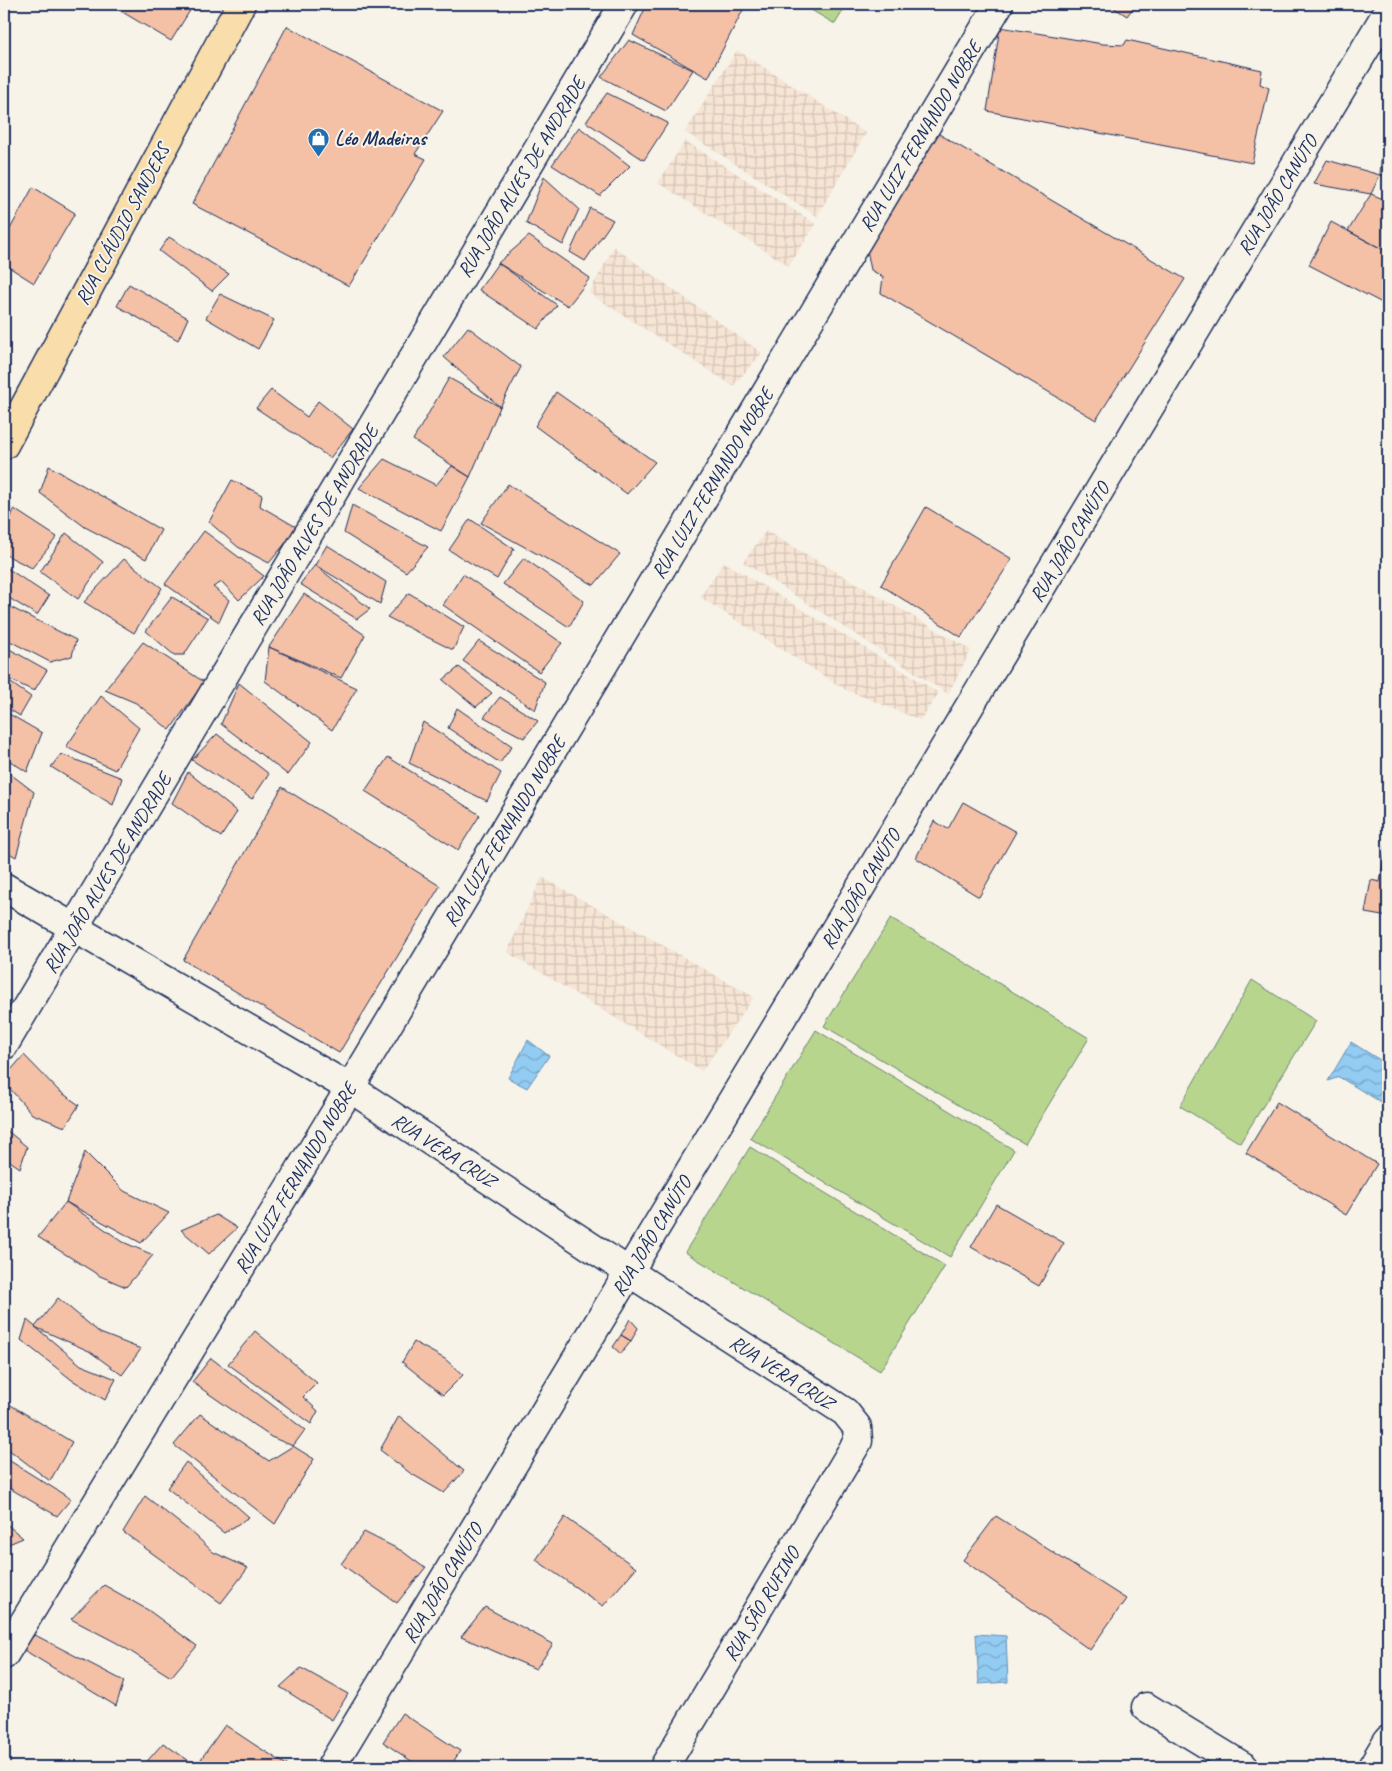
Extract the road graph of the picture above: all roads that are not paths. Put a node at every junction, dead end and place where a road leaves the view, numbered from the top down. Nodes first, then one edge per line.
1 (241, 4) edge
2 (624, 4) edge
3 (999, 4) edge
4 (1388, 11) edge
5 (4, 445) edge
6 (4, 887) edge
7 (75, 928) junction
8 (4, 1045) edge
9 (350, 1088) junction
10 (629, 1272) junction
11 (858, 1441) joint
12 (4, 1655) edge
13 (1146, 1707) dead end
14 (1388, 1740) edge
15 (331, 1767) edge
16 (664, 1767) edge
17 (1244, 1767) edge
18 (1372, 1767) edge

1 - 5 main road, RUA CLÁUDIO SANDERS
2 - 7 street, RUA JOÃO ALVES DE ANDRADE
3 - 9 street, RUA LUIZ FERNANDO NOBRE
4 - 10 street, RUA JOÃO CANÚTO
6 - 7 street, RUA VERA CRUZ
7 - 8 street, RUA JOÃO ALVES DE ANDRADE
7 - 9 street, RUA VERA CRUZ
9 - 10 street, RUA VERA CRUZ
9 - 12 street, RUA LUIZ FERNANDO NOBRE
10 - 11 street, RUA VERA CRUZ
10 - 15 street, RUA JOÃO CANÚTO
11 - 16 street, RUA SÃO RUFINO
13 - 17 street
14 - 18 street

